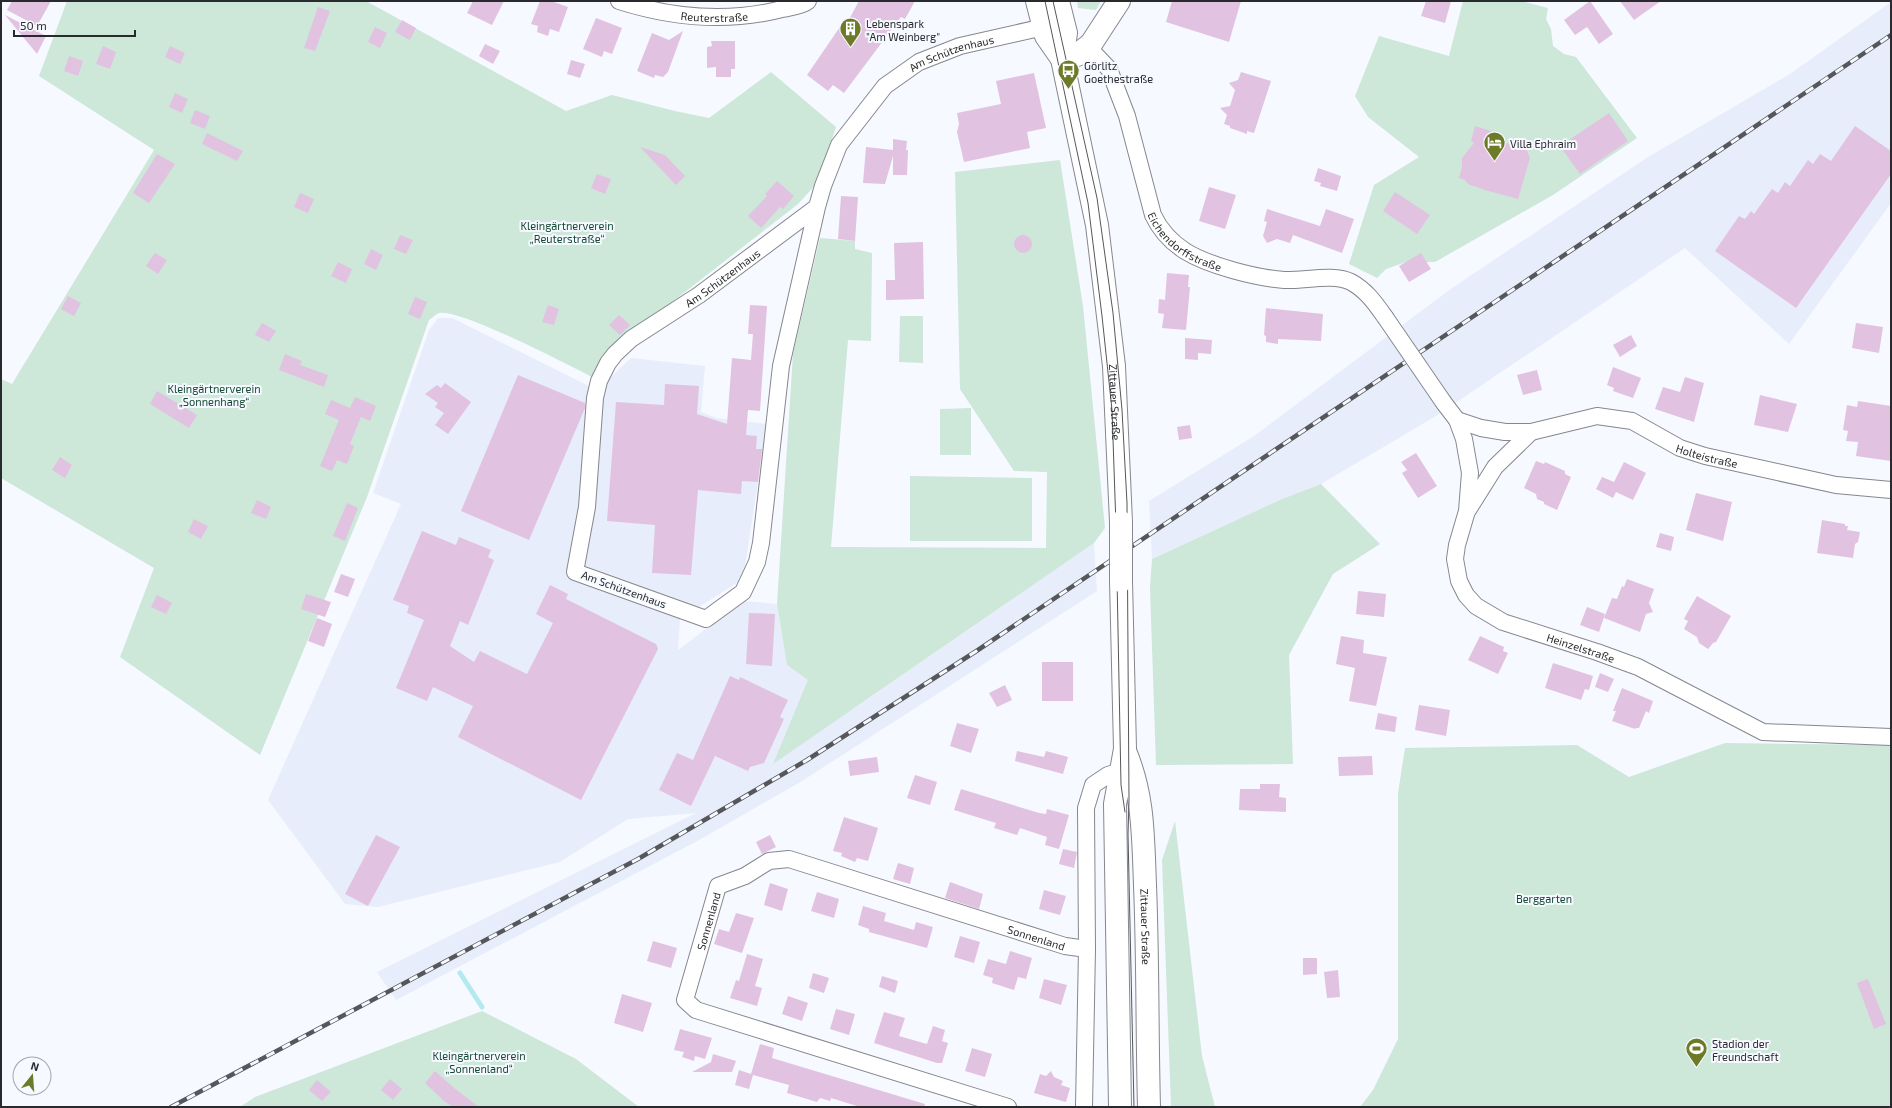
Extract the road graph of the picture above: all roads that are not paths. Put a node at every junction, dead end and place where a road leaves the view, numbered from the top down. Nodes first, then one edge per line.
1 (619, 1) edge
2 (808, 1) edge
3 (1037, 1) edge
4 (1058, 1) edge
5 (1119, 1) edge
6 (1044, 27) junction
7 (1088, 47) junction
8 (1062, 59) junction
9 (817, 207) junction
10 (1444, 403) joint
11 (1457, 420) junction
12 (1530, 432) junction
13 (1891, 490) edge
14 (1467, 511) junction
15 (1891, 737) edge
16 (1127, 771) junction
17 (1087, 949) junction
18 (1008, 1107) edge
19 (1084, 1107) edge
20 (1120, 1107) edge
21 (1149, 1107) edge

1 - 2 street, Reuterstraße
3 - 6 main road, Zittauer Straße
4 - 8 main road, Zittauer Straße
5 - 7 main road
6 - 8 main road, Zittauer Straße
6 - 9 street, Am Schützenhaus
7 - 8 main road
7 - 10 street, Eichendorffstraße, bridge
8 - 16 main road, Zittauer Straße, bridge
9 - 9 street, Am Schützenhaus
10 - 11 street, Heinzelstraße
11 - 12 street, Holteistraße
11 - 14 street, Heinzelstraße
12 - 13 street, Holteistraße
12 - 14 street
14 - 15 street, Heinzelstraße
16 - 17 street
16 - 20 main road, Zittauer Straße
16 - 21 main road, Zittauer Straße
17 - 18 street, Sonnenland
17 - 19 street

